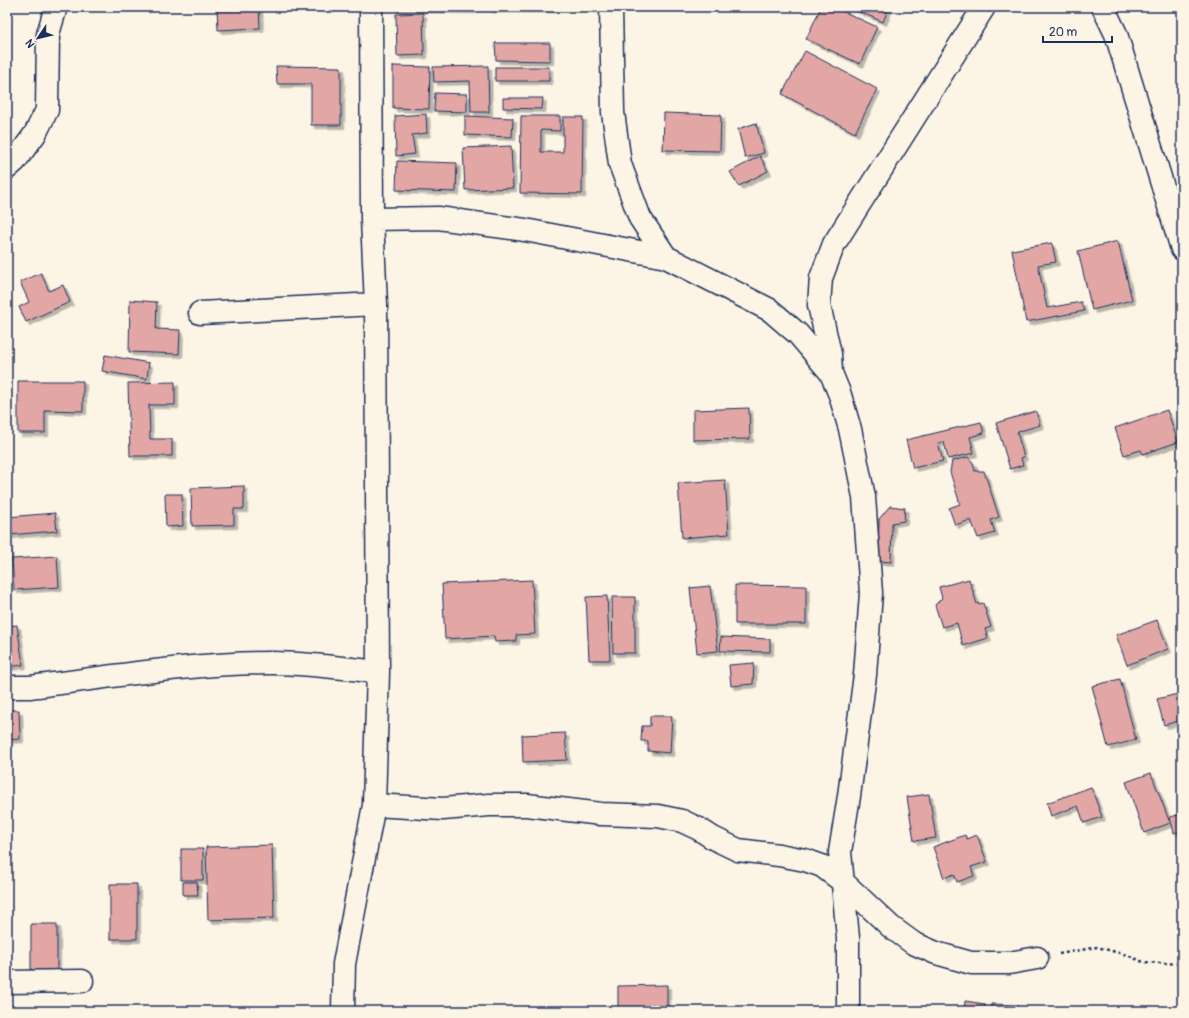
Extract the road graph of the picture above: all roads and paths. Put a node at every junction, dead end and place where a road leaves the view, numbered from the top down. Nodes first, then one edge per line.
1 (56, 7) edge
2 (371, 7) edge
3 (611, 7) edge
4 (984, 7) edge
5 (1103, 7) edge
6 (7, 168) edge
7 (372, 219) junction
8 (1182, 249) edge
9 (666, 257) junction
10 (376, 304) junction
11 (200, 313) dead end
12 (831, 373) junction
13 (378, 672) junction
14 (7, 687) edge
15 (374, 805) junction
16 (842, 881) junction
17 (1036, 958) joint
18 (1182, 964) edge
19 (82, 981) dead end
20 (7, 982) edge
21 (343, 1011) edge
22 (848, 1011) edge

1 - 6 street
2 - 7 street
3 - 9 street
4 - 12 street
5 - 8 street
7 - 9 street
7 - 10 street
9 - 12 street
10 - 11 street
10 - 13 street
12 - 16 street
13 - 14 street
13 - 15 street
15 - 16 street
15 - 21 street
16 - 17 street
16 - 22 street
17 - 18 path
19 - 20 street

